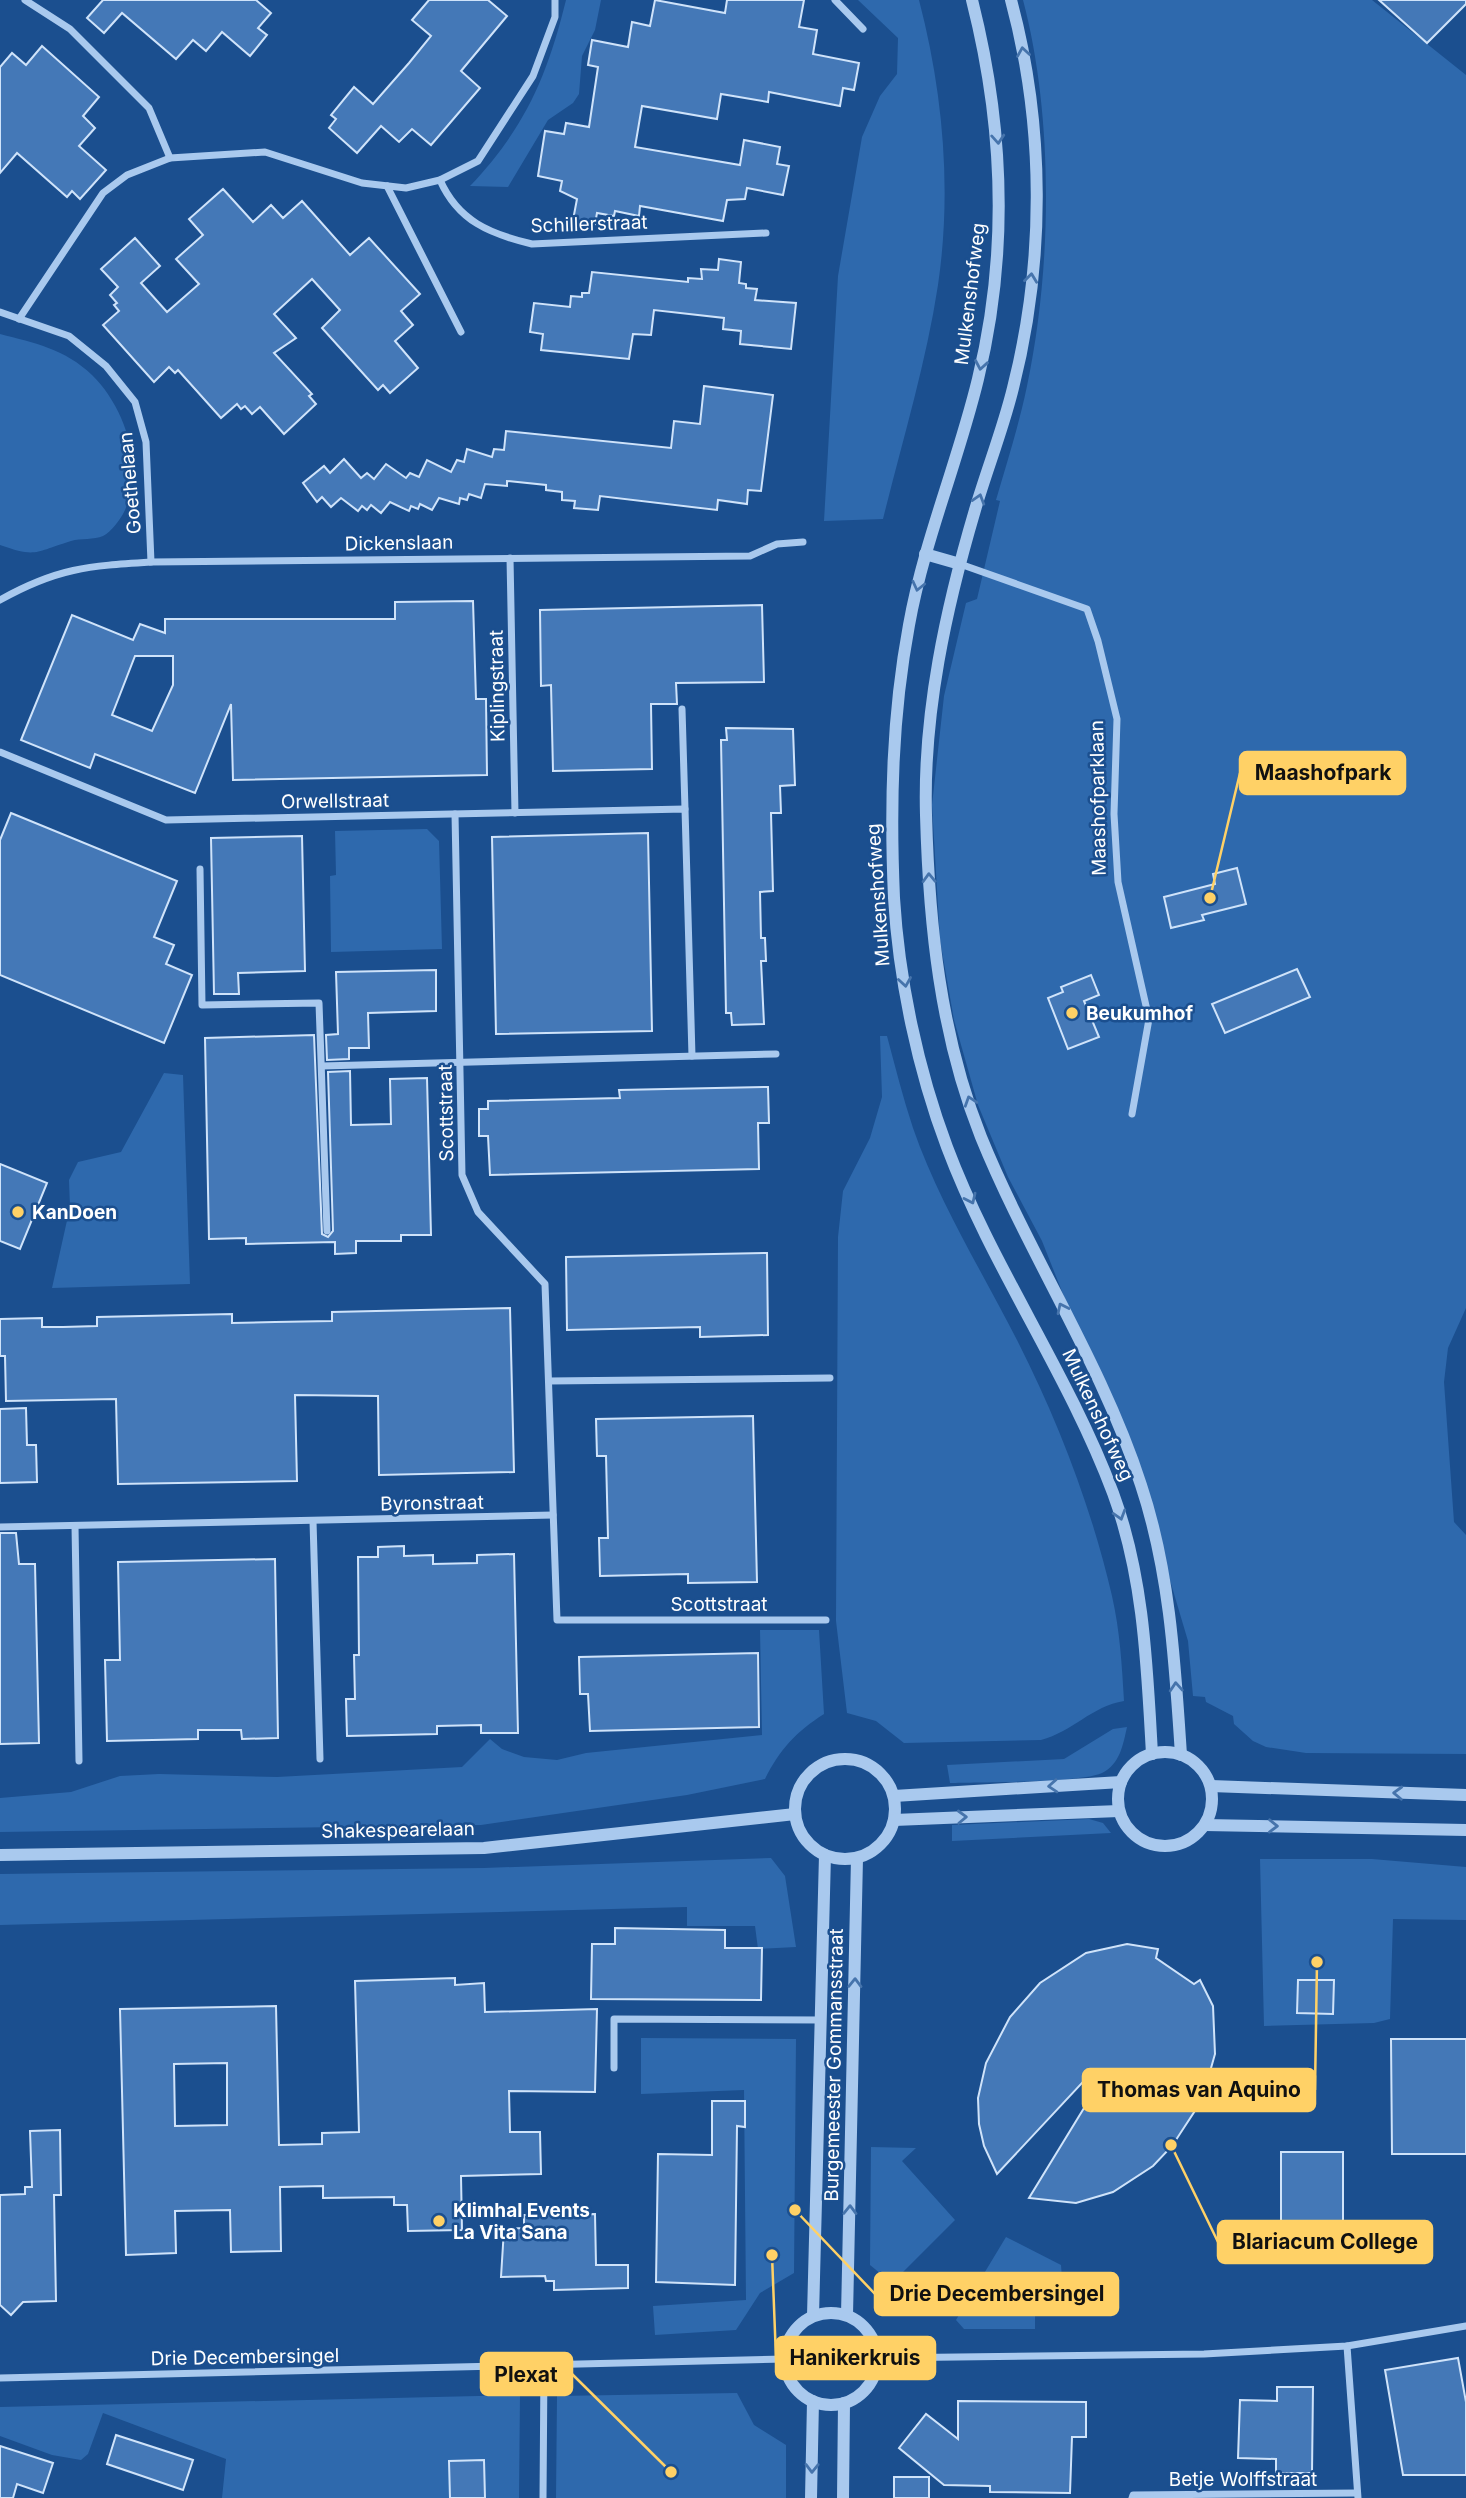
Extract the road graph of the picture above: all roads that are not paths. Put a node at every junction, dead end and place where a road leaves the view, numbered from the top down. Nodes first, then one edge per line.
1 (25, 0) edge
2 (555, 0) edge
3 (835, 0) edge
4 (972, 0) edge
5 (1011, 0) edge
6 (863, 29) dead end
7 (170, 158) junction
8 (440, 180) junction
9 (387, 186) junction
10 (766, 233) dead end
11 (0, 312) edge
12 (19, 319) junction
13 (461, 332) dead end
14 (803, 542) dead end
15 (925, 554) junction
16 (510, 558) junction
17 (151, 562) junction
18 (960, 565) junction
19 (0, 600) edge
20 (682, 709) dead end
21 (0, 752) edge
22 (685, 809) junction
23 (515, 813) junction
24 (455, 814) junction
25 (200, 869) dead end
26 (776, 1054) dead end
27 (692, 1056) junction
28 (461, 1062) junction
29 (322, 1066) junction
30 (1132, 1114) dead end
31 (327, 1231) dead end
32 (830, 1378) dead end
33 (549, 1381) junction
34 (553, 1515) junction
35 (313, 1521) junction
36 (75, 1526) junction
37 (0, 1527) edge
38 (826, 1620) dead end
39 (1152, 1754) junction
40 (1181, 1755) junction
41 (320, 1759) dead end
42 (79, 1761) dead end
43 (1121, 1782) junction
44 (1211, 1786) junction
45 (1466, 1795) edge
46 (894, 1796) junction
47 (1119, 1811) junction
48 (795, 1814) junction
49 (894, 1820) junction
50 (1205, 1825) junction
51 (1466, 1830) edge
52 (0, 1855) edge
53 (825, 1855) junction
54 (857, 1858) junction
55 (821, 2020) junction
56 (614, 2068) dead end
57 (847, 2315) junction
58 (813, 2316) junction
59 (1466, 2326) edge
60 (1347, 2346) junction
61 (877, 2358) junction
62 (785, 2359) junction
63 (544, 2365) junction
64 (0, 2378) edge
65 (813, 2401) junction
66 (844, 2403) junction
67 (1357, 2495) edge
68 (543, 2498) edge
69 (811, 2498) edge
70 (843, 2498) edge
71 (1132, 2498) edge

1 - 7 street
2 - 8 street
3 - 6 street
4 -> 15 street, Mulkenshofweg
18 -> 5 street, Mulkenshofweg
7 - 9 street
7 - 12 street
8 - 9 street
8 - 10 street, Schillerstraat
9 - 13 street
11 - 12 street, Goethelaan
12 - 17 street, Goethelaan
14 - 16 street, Dickenslaan
15 - 18 street, Maashofparklaan
15 -> 39 street, Mulkenshofweg
16 - 17 street, Dickenslaan
16 - 23 street, Kiplingstraat
17 - 19 street, Dickenslaan
18 - 30 street, Maashofparklaan
40 -> 18 street, Mulkenshofweg
20 - 22 street
21 - 24 street, Orwellstraat
22 - 23 street, Orwellstraat
22 - 27 street
23 - 24 street, Orwellstraat
24 - 28 street, Scottstraat
25 - 29 street
26 - 27 street
27 - 28 street
28 - 29 street
28 - 33 street, Scottstraat
29 - 31 street
32 - 33 street
33 - 34 street, Scottstraat
34 - 35 street, Byronstraat
34 - 38 street, Scottstraat
35 - 36 street, Byronstraat
35 - 41 street
36 - 37 street, Byronstraat
36 - 42 street
39 - 40 street
39 - 43 street
40 - 44 street
43 -> 46 street
43 - 47 street
45 -> 44 street
44 - 50 street
46 - 48 street
46 - 49 street
49 -> 47 street
47 - 50 street
48 - 52 street, Shakespearelaan
48 - 53 street
49 - 54 street
50 -> 51 street
53 - 54 street
53 - 55 street, Burgemeester Gommansstraat
57 -> 54 street, Burgemeester Gommansstraat
55 - 56 street, Burgemeester Gommansstraat
55 - 58 street, Burgemeester Gommansstraat
57 - 58 street
57 - 61 street
58 - 62 street
59 - 60 street
60 - 61 street
60 - 67 street
61 - 66 street
62 - 63 street, Drie Decembersingel
62 - 65 street
63 - 64 street, Drie Decembersingel
63 - 68 street
65 - 66 street
65 -> 69 street
66 - 70 street
67 - 71 street, Betje Wolffstraat

